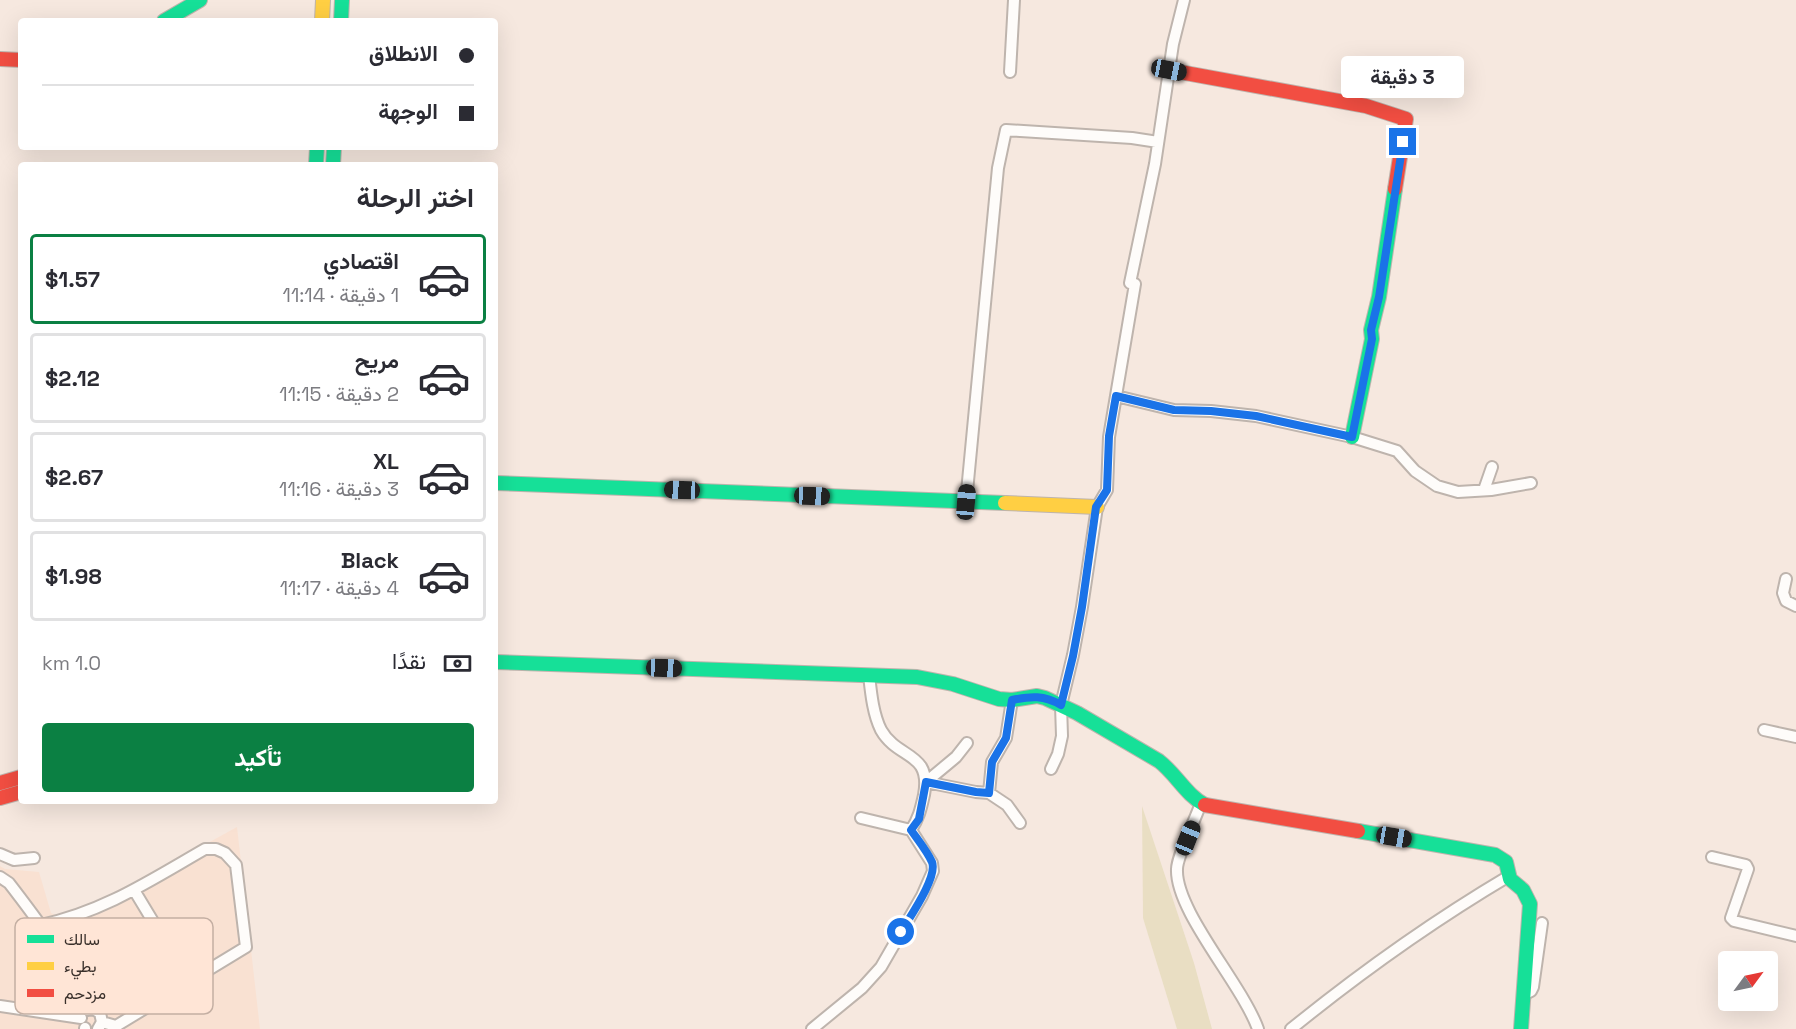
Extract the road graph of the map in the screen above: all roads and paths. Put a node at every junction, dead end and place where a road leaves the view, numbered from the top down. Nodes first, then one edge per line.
1 (200, 0) edge
2 (216, 0) edge
3 (323, 0) edge
4 (330, 0) edge
5 (335, 0) edge
6 (342, 0) edge
7 (1014, 0) edge
8 (1184, 0) edge
9 (169, 18) edge
10 (189, 18) edge
11 (322, 18) edge
12 (329, 18) edge
13 (334, 18) edge
14 (341, 18) edge
15 (0, 58) edge
16 (18, 60) edge
17 (0, 70) edge
18 (1169, 70) junction
19 (18, 72) edge
20 (1010, 72) dead end
21 (1158, 142) junction
22 (1116, 396) junction
23 (1352, 437) junction
24 (1492, 466) dead end
25 (498, 483) edge
26 (1531, 483) dead end
27 (1484, 490) junction
28 (966, 502) junction
29 (1096, 507) junction
30 (1786, 579) dead end
31 (1796, 606) edge
32 (498, 662) edge
33 (869, 675) junction
34 (1012, 700) junction
35 (1061, 705) junction
36 (1764, 730) dead end
37 (1796, 737) edge
38 (967, 743) dead end
39 (1051, 769) dead end
40 (18, 778) edge
41 (926, 782) junction
42 (0, 783) edge
43 (18, 793) edge
44 (989, 793) junction
45 (0, 798) edge
46 (18, 801) edge
47 (1201, 803) junction
48 (0, 806) edge
49 (861, 818) dead end
50 (1020, 823) dead end
51 (911, 830) junction
52 (0, 854) edge
53 (1712, 857) dead end
54 (34, 858) dead end
55 (1509, 876) junction
56 (0, 877) edge
57 (134, 890) junction
58 (36, 918) edge
59 (72, 918) edge
60 (151, 918) edge
61 (1542, 923) dead end
62 (1796, 936) edge
63 (213, 967) edge
64 (1525, 994) junction
65 (0, 1006) edge
66 (15, 1009) edge
67 (40, 1014) edge
68 (135, 1014) edge
69 (85, 1023) edge
70 (100, 1027) edge
71 (812, 1029) edge
72 (1258, 1029) edge
73 (1291, 1029) edge
74 (1521, 1029) edge

1 - 9 main road
2 - 10 main road
3 - 11 main road
4 - 12 main road
5 - 13 main road
6 - 14 main road
7 - 20 street
8 - 18 street
15 - 16 main road
17 - 19 main road
18 - 21 street
18 - 23 main road
21 - 22 street
21 - 28 street
22 - 23 street
22 - 29 street
23 - 27 street
24 - 27 street
25 - 28 main road
26 - 27 street
28 - 29 main road
29 - 35 street
30 - 31 street
32 - 33 main road
33 - 34 main road
33 - 41 street
34 - 35 main road
34 - 44 street
35 - 39 street
35 - 47 main road
36 - 37 street
38 - 41 street
40 - 42 main road
41 - 44 street
41 - 51 street
43 - 45 main road
44 - 50 street
46 - 48 street
47 - 55 main road
47 - 72 street
49 - 51 street
51 - 71 street
52 - 54 street
53 - 62 street
55 - 64 main road
55 - 73 street
56 - 58 street
57 - 59 street
57 - 60 street
57 - 63 street
61 - 64 street
64 - 74 main road
65 - 66 street
67 - 69 street
68 - 70 street

